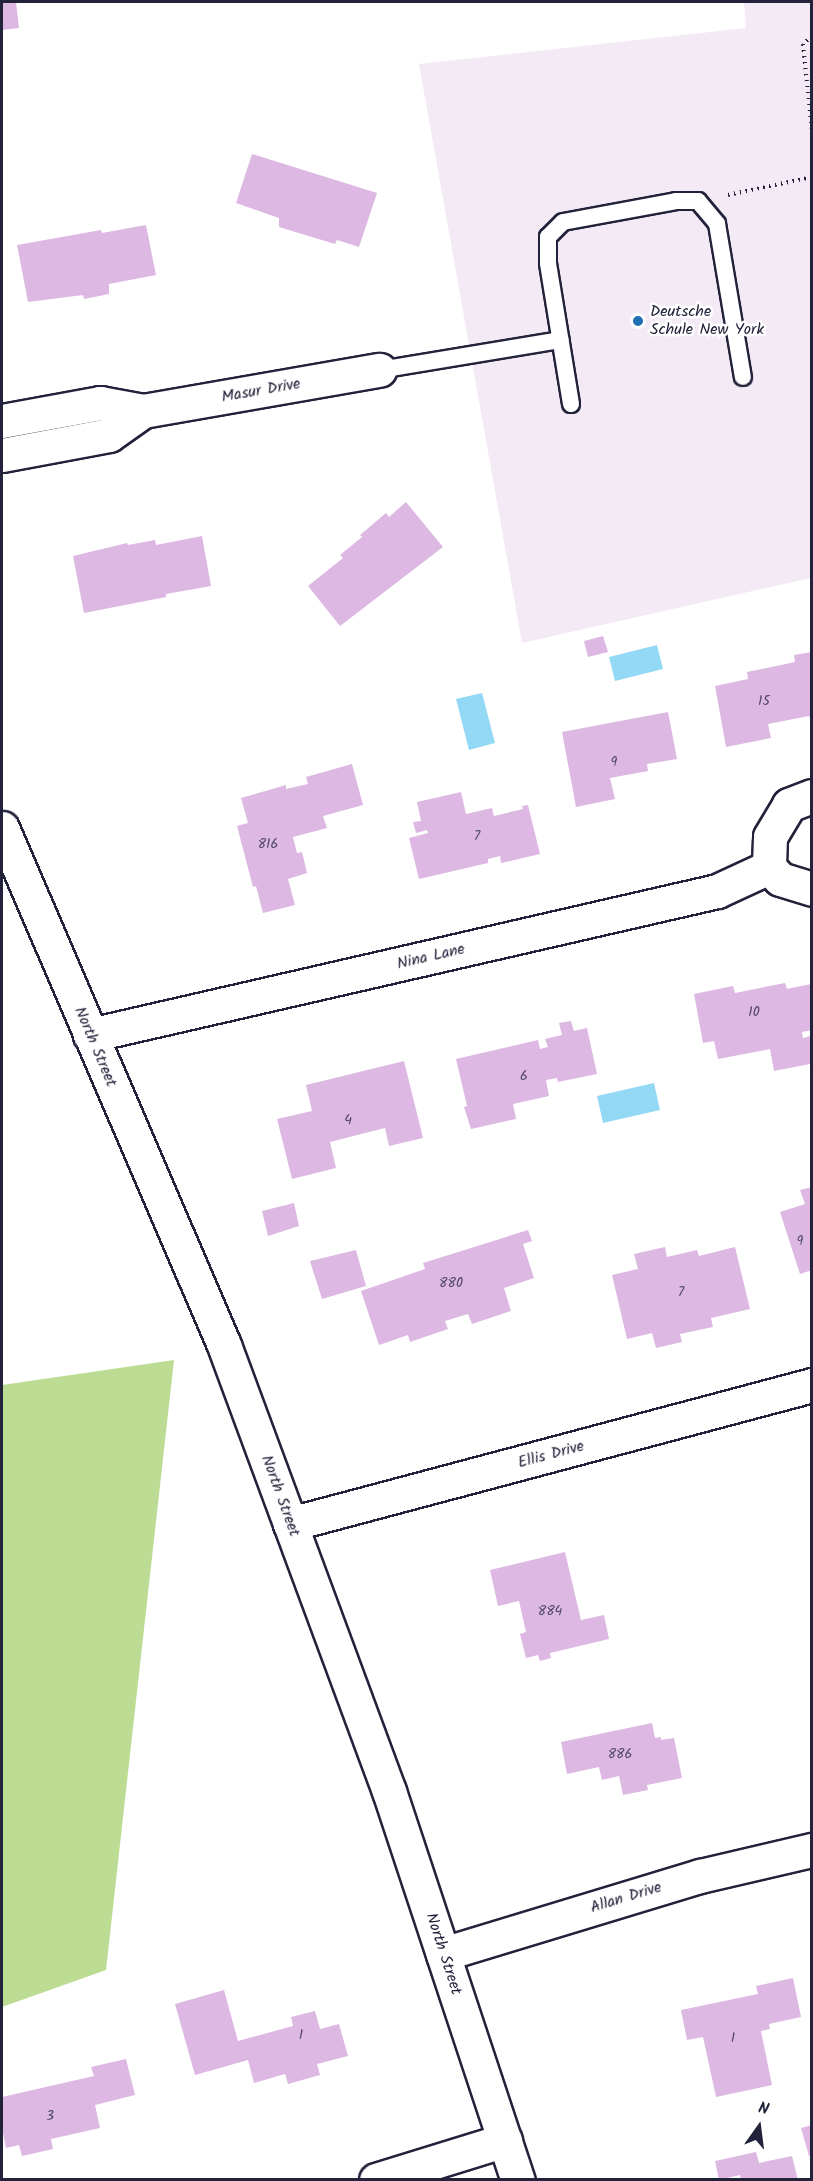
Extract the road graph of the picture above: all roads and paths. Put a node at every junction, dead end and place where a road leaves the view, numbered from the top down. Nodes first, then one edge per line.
1 (812, 36) edge
2 (812, 131) edge
3 (812, 177) edge
4 (698, 201) junction
5 (561, 340) junction
6 (379, 370) joint
7 (743, 377) dead end
8 (571, 404) dead end
9 (143, 411) junction
10 (2, 422) edge
11 (2, 455) edge
12 (812, 796) edge
13 (2, 828) edge
14 (769, 867) junction
15 (812, 889) edge
16 (90, 1035) junction
17 (812, 1385) edge
18 (290, 1524) junction
19 (812, 1850) edge
20 (443, 1954) junction
21 (505, 2140) junction
22 (376, 2180) edge
23 (518, 2180) edge

1 - 2 path
3 - 4 path
4 - 5 lane
4 - 7 lane
5 - 6 lane
5 - 8 lane
6 - 9 street, Masur Drive
9 - 10 street, Masur Drive
9 - 11 street, Masur Drive
12 - 14 street
13 - 16 street, North Street
14 - 15 street
14 - 16 street, Nina Lane
16 - 18 street, North Street
17 - 18 street, Ellis Drive
18 - 20 street, North Street
19 - 20 street, Allan Drive
20 - 21 street, North Street
21 - 22 street
21 - 23 street, North Street

